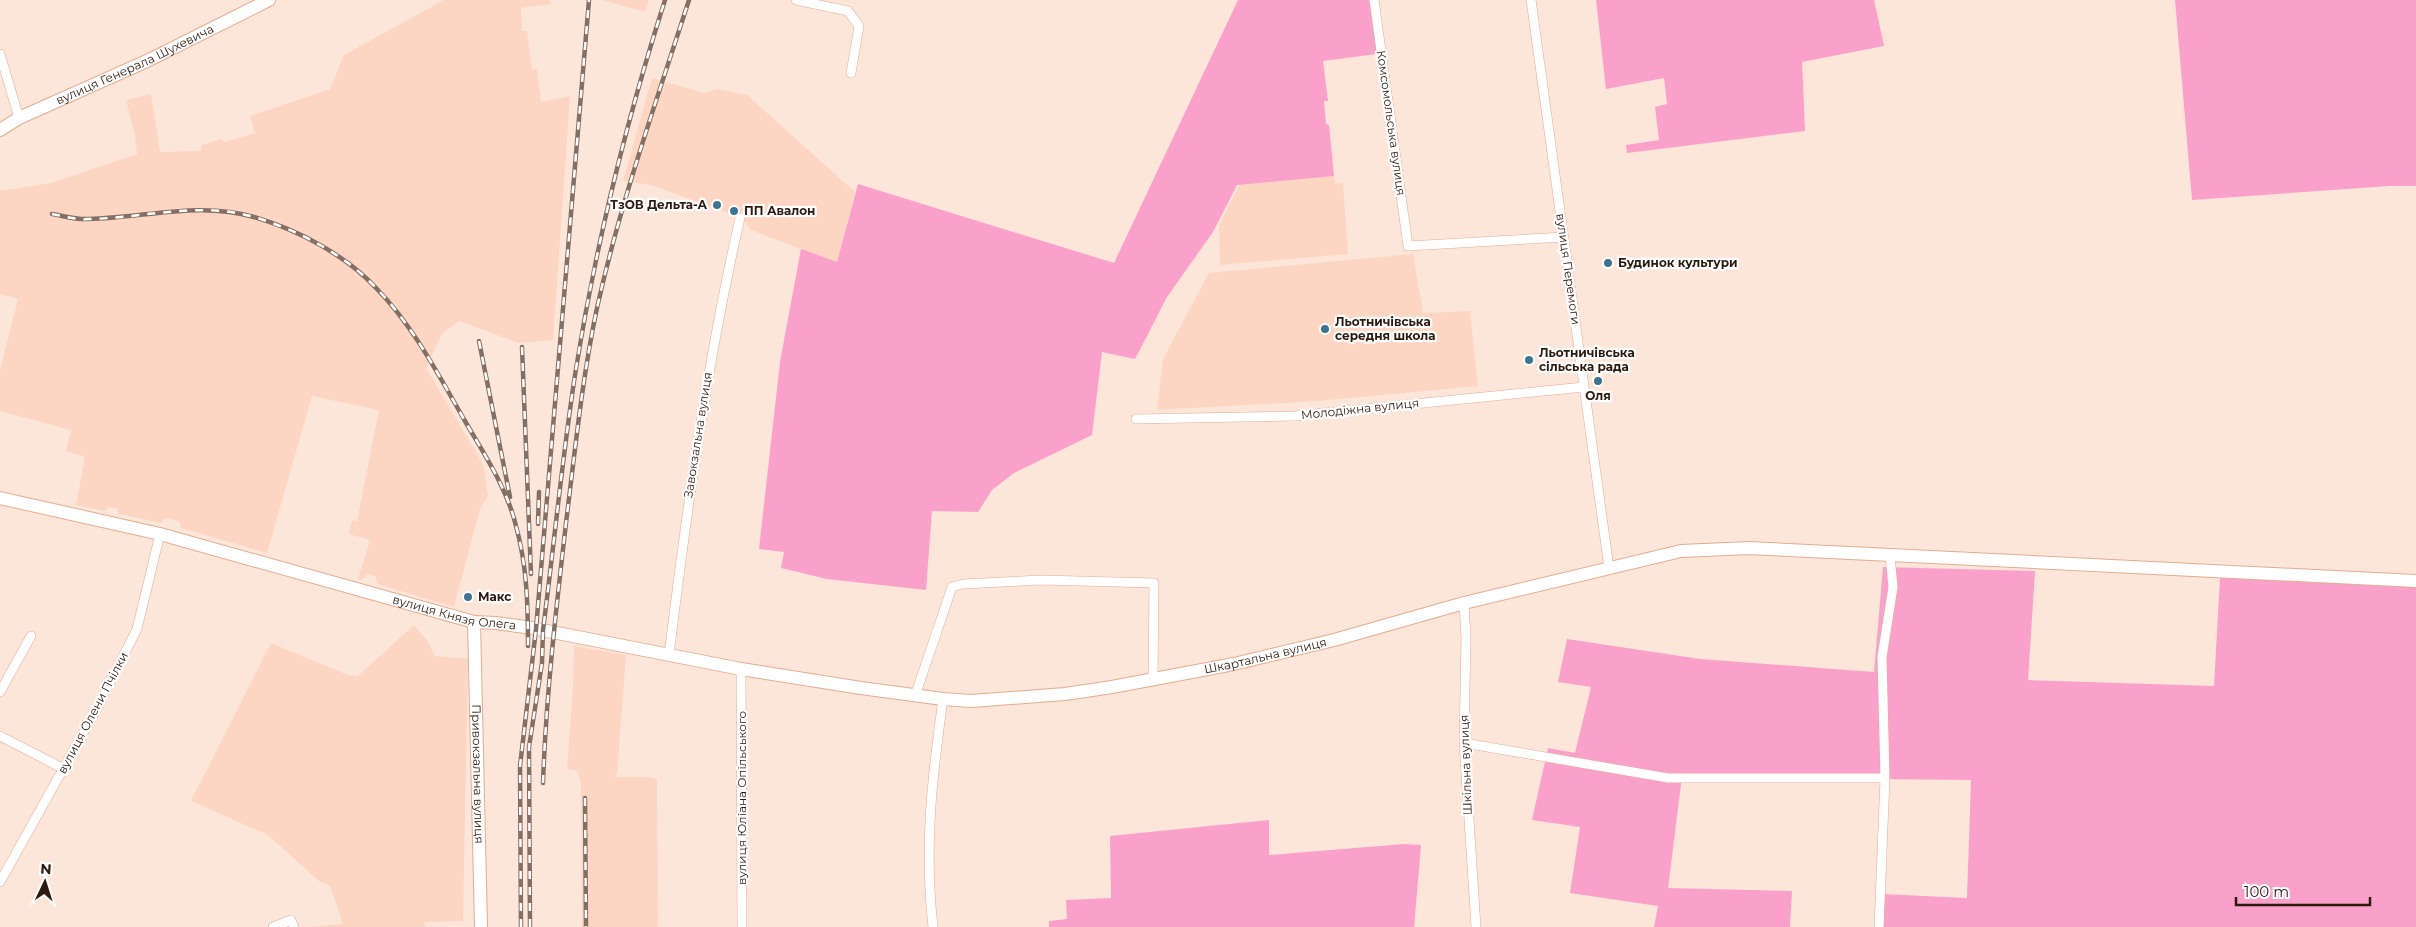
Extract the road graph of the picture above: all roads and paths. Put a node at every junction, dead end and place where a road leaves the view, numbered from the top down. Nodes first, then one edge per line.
1 (270, 0) edge
2 (796, 0) edge
3 (1374, 0) edge
4 (1531, 0) edge
5 (0, 54) edge
6 (851, 73) dead end
7 (19, 118) junction
8 (0, 130) edge
9 (740, 218) dead end
10 (1564, 237) junction
11 (1584, 386) junction
12 (1136, 419) dead end
13 (0, 498) edge
14 (160, 534) junction
15 (1890, 556) junction
16 (1609, 568) junction
17 (2416, 581) edge
18 (1464, 603) junction
19 (474, 622) junction
20 (31, 636) dead end
21 (669, 655) junction
22 (741, 669) junction
23 (1153, 679) junction
24 (0, 692) edge
25 (915, 696) junction
26 (942, 700) junction
27 (0, 736) edge
28 (1464, 743) junction
29 (64, 769) junction
30 (1885, 778) junction
31 (0, 882) edge
32 (274, 927) edge
33 (294, 927) edge
34 (482, 927) edge
35 (742, 927) edge
36 (933, 927) edge
37 (1476, 927) edge
38 (1879, 927) edge

1 - 7 street, вулиця Генерала Шухевича
2 - 6 street
3 - 10 street, Комсомольська вулиця
4 - 10 street, вулиця Перемоги
5 - 7 street
7 - 8 street, вулиця Генерала Шухевича
9 - 21 street, Завокзальна вулиця
10 - 11 street, вулиця Перемоги
11 - 12 street, Молодіжна вулиця
11 - 16 street, вулиця Перемоги
13 - 14 street, вулиця Князя Олега
14 - 19 street, вулиця Князя Олега
14 - 29 street, вулиця Олени Пчілки
15 - 16 street, Шкартальна вулиця
15 - 17 street, Шкартальна вулиця
15 - 30 street
16 - 18 street, Шкартальна вулиця
18 - 23 street, Шкартальна вулиця
18 - 28 street, Шкільна вулиця
19 - 21 street, вулиця Князя Олега
19 - 34 street, Привокзальна вулиця
20 - 24 street
21 - 22 street, вулиця Князя Олега
22 - 25 street, вулиця Князя Олега
22 - 35 street, вулиця Юліана Опільського
23 - 25 street
23 - 26 street, Шкартальна вулиця
25 - 26 street, Шкартальна вулиця
26 - 36 street
27 - 29 street
28 - 30 street
28 - 37 street, Шкільна вулиця
29 - 31 street, вулиця Олени Пчілки
30 - 38 street
32 - 33 street

